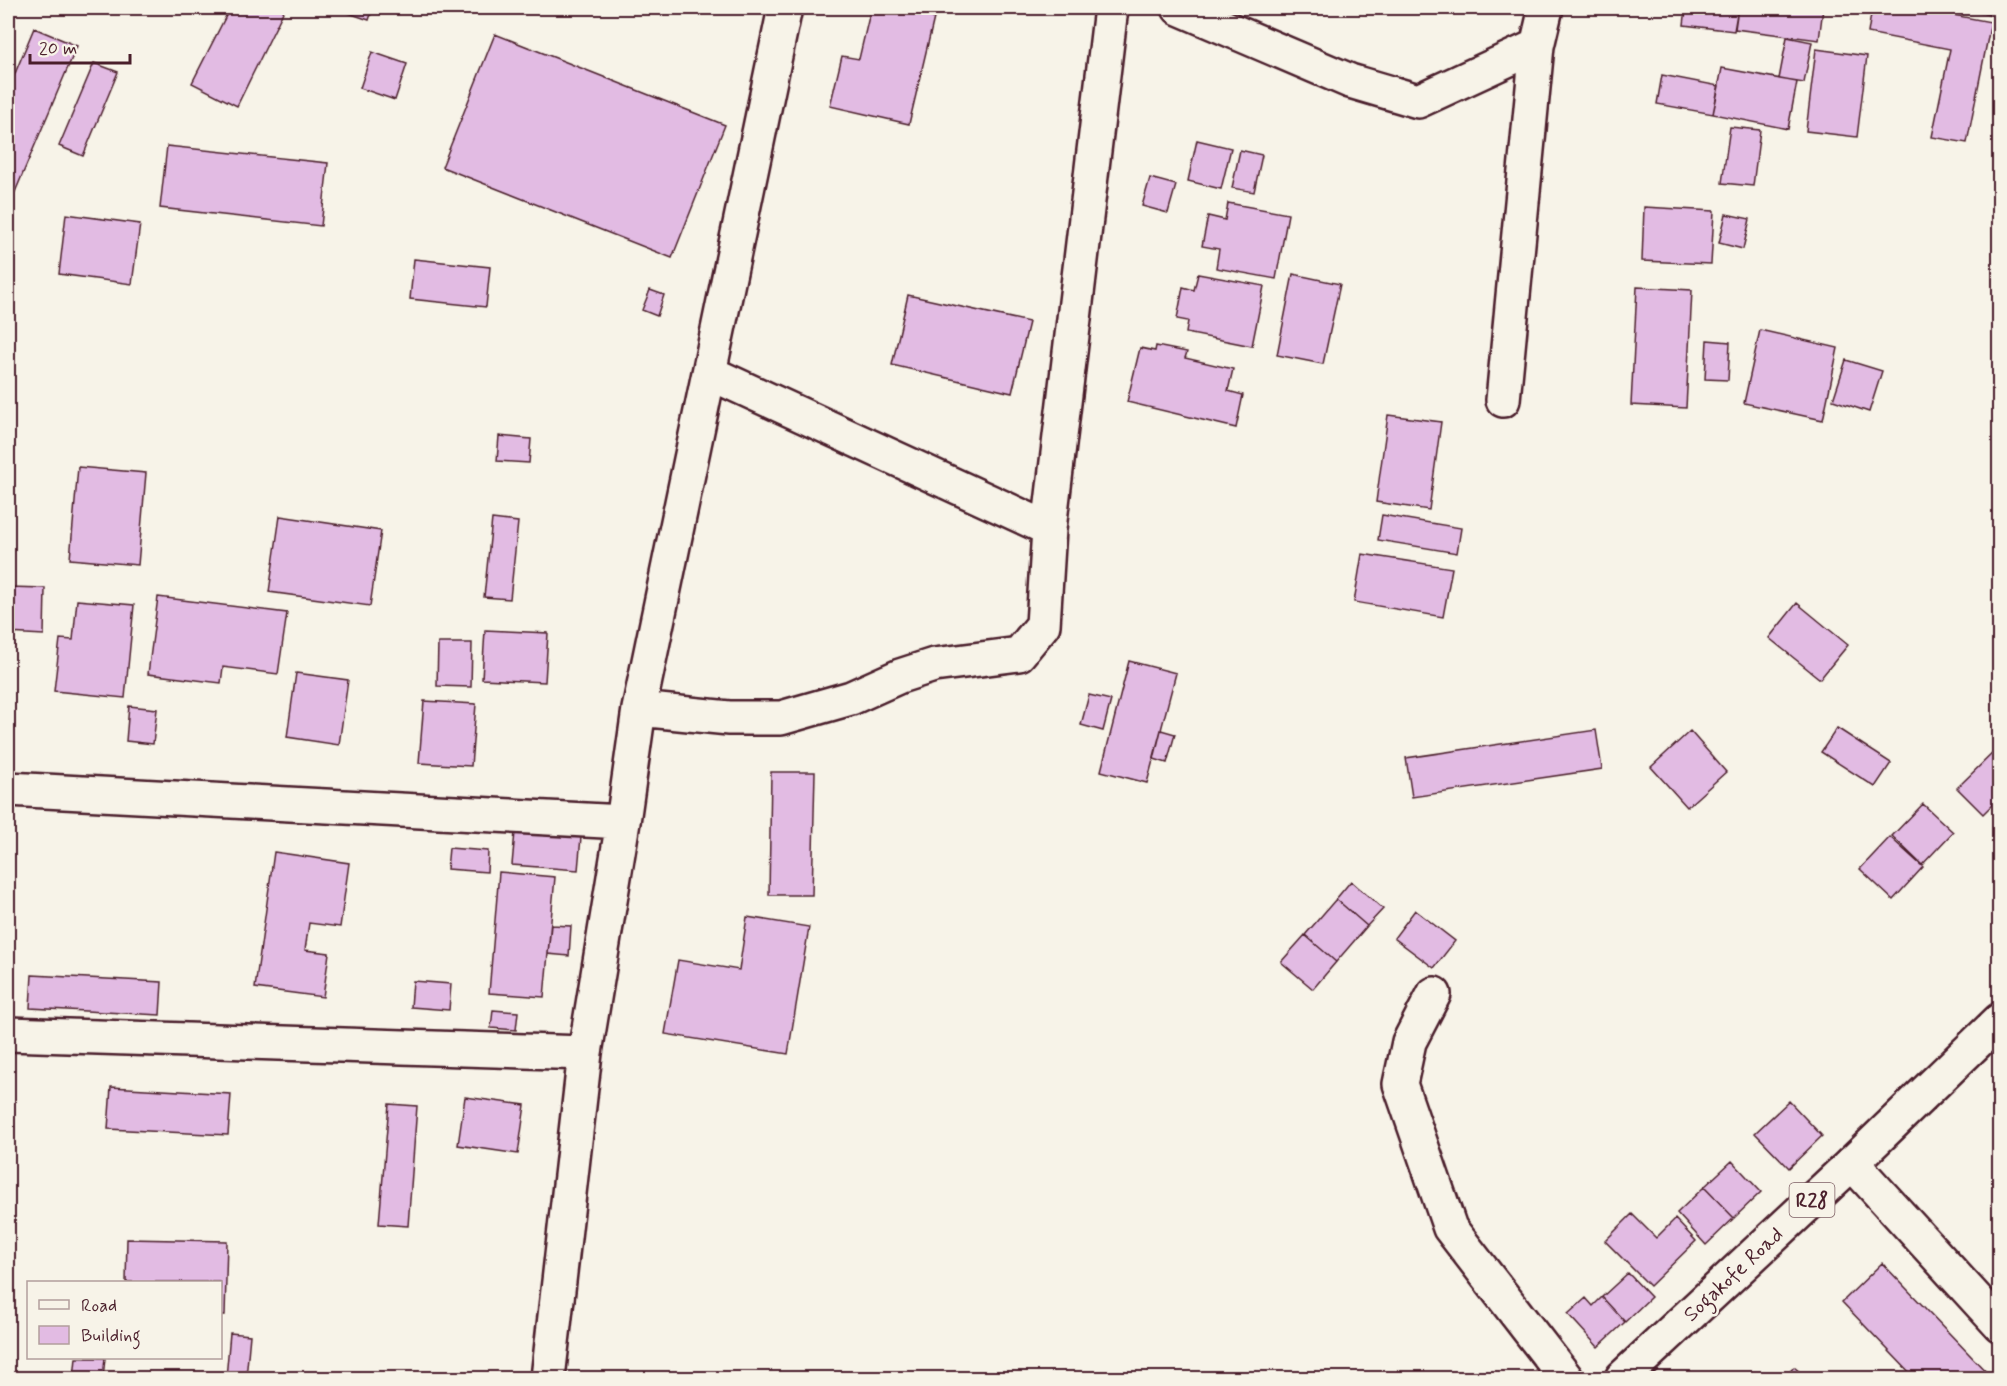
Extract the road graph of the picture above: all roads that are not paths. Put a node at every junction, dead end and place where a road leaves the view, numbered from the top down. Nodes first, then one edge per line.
1 (785, 8) edge
2 (1111, 8) edge
3 (1179, 8) edge
4 (1546, 8) edge
5 (1537, 46) junction
6 (710, 373) junction
7 (1503, 400) dead end
8 (1050, 529) junction
9 (639, 709) junction
10 (8, 789) edge
11 (623, 822) junction
12 (1434, 994) dead end
13 (2000, 1020) edge
14 (8, 1034) edge
15 (585, 1053) junction
16 (1851, 1163) junction
17 (2000, 1325) edge
18 (548, 1378) edge
19 (1566, 1378) edge
20 (1622, 1378) edge

1 - 6 street
2 - 8 street
3 - 5 street
4 - 5 street
5 - 7 street
6 - 8 street
6 - 9 street
8 - 9 street
9 - 11 street
10 - 11 street
11 - 15 street
12 - 19 street
13 - 16 street, Sogakofe Road / R28
14 - 15 street
15 - 18 street
16 - 17 street
16 - 20 street, Sogakofe Road / R28

